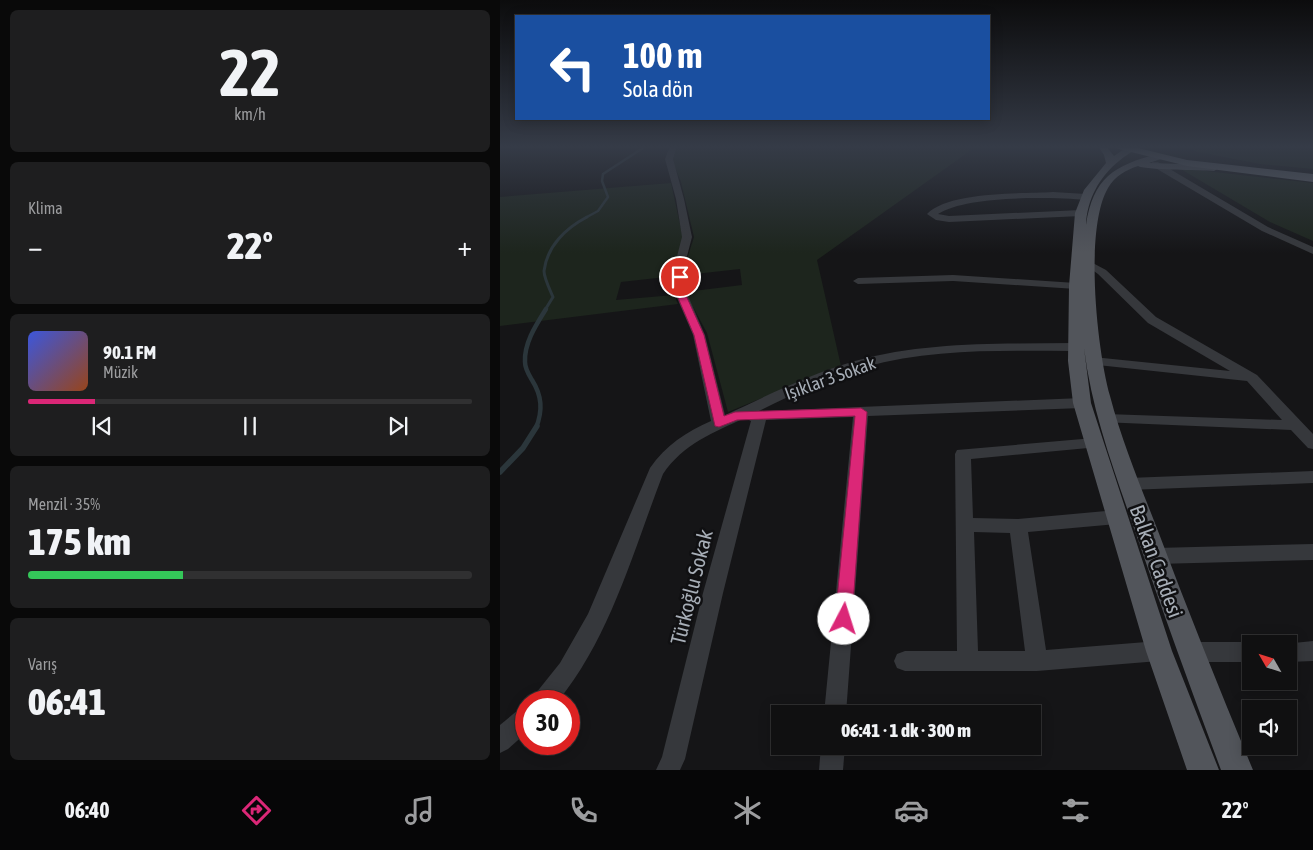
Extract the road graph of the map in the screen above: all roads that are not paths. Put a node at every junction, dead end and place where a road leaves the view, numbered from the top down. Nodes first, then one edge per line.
1 (675, 182) edge
2 (1094, 182) edge
3 (1107, 182) edge
4 (1203, 182) edge
5 (1086, 197) junction
6 (1080, 213) junction
7 (1313, 251) edge
8 (1089, 264) junction
9 (858, 281) dead end
10 (1076, 286) junction
11 (1086, 352) junction
12 (1252, 378) junction
13 (1082, 403) junction
14 (861, 412) junction
15 (735, 416) junction
16 (760, 416) junction
17 (1106, 419) junction
18 (719, 423) junction
19 (1296, 425) junction
20 (1094, 443) junction
21 (1313, 444) edge
22 (1313, 477) edge
23 (1128, 484) junction
24 (1117, 516) junction
25 (964, 525) junction
26 (1018, 526) junction
27 (1313, 552) edge
28 (1156, 556) junction
29 (1158, 651) junction
30 (1190, 652) junction
31 (1242, 652) edge
32 (1298, 652) edge
33 (1313, 652) edge
34 (968, 661) junction
35 (1037, 661) junction
36 (905, 662) dead end
37 (554, 690) edge
38 (837, 705) edge
39 (515, 728) edge
40 (500, 741) edge
41 (832, 755) edge
42 (668, 770) edge
43 (831, 770) edge
44 (1203, 770) edge
45 (1237, 770) edge

1 - 18 street
2 - 5 main road, Balkan Caddesi
3 - 8 main road, Balkan Caddesi
4 - 7 street
5 - 6 main road, Balkan Caddesi
5 - 6 street
6 - 10 main road, Balkan Caddesi
8 - 11 main road, Balkan Caddesi
8 - 12 street
9 - 10 street
10 - 11 main road, Balkan Caddesi
11 - 12 street, Işıklar 3 Sokak
11 - 13 main road, Balkan Caddesi
11 - 15 street, Işıklar 3 Sokak
11 - 17 main road, Balkan Caddesi
12 - 19 street
13 - 14 street
13 - 20 main road, Balkan Caddesi
14 - 16 street
14 - 38 street
15 - 16 street
15 - 18 street, Işıklar 3 Sokak
16 - 42 street, Türkoğlu Sokak
17 - 19 street
17 - 23 main road, Balkan Caddesi
18 - 37 street, Işıklar 3 Sokak
19 - 21 street
20 - 24 main road, Balkan Caddesi
20 - 25 street
22 - 23 street
23 - 28 main road, Balkan Caddesi
24 - 26 street
24 - 29 main road, Balkan Caddesi
25 - 26 street
25 - 34 street
26 - 35 street
27 - 28 street
28 - 30 main road, Balkan Caddesi
29 - 30 main road
29 - 35 street
29 - 44 main road, Balkan Caddesi
30 - 31 street
30 - 45 main road, Balkan Caddesi
32 - 33 street
34 - 35 street
34 - 36 street
39 - 40 street
41 - 43 street

